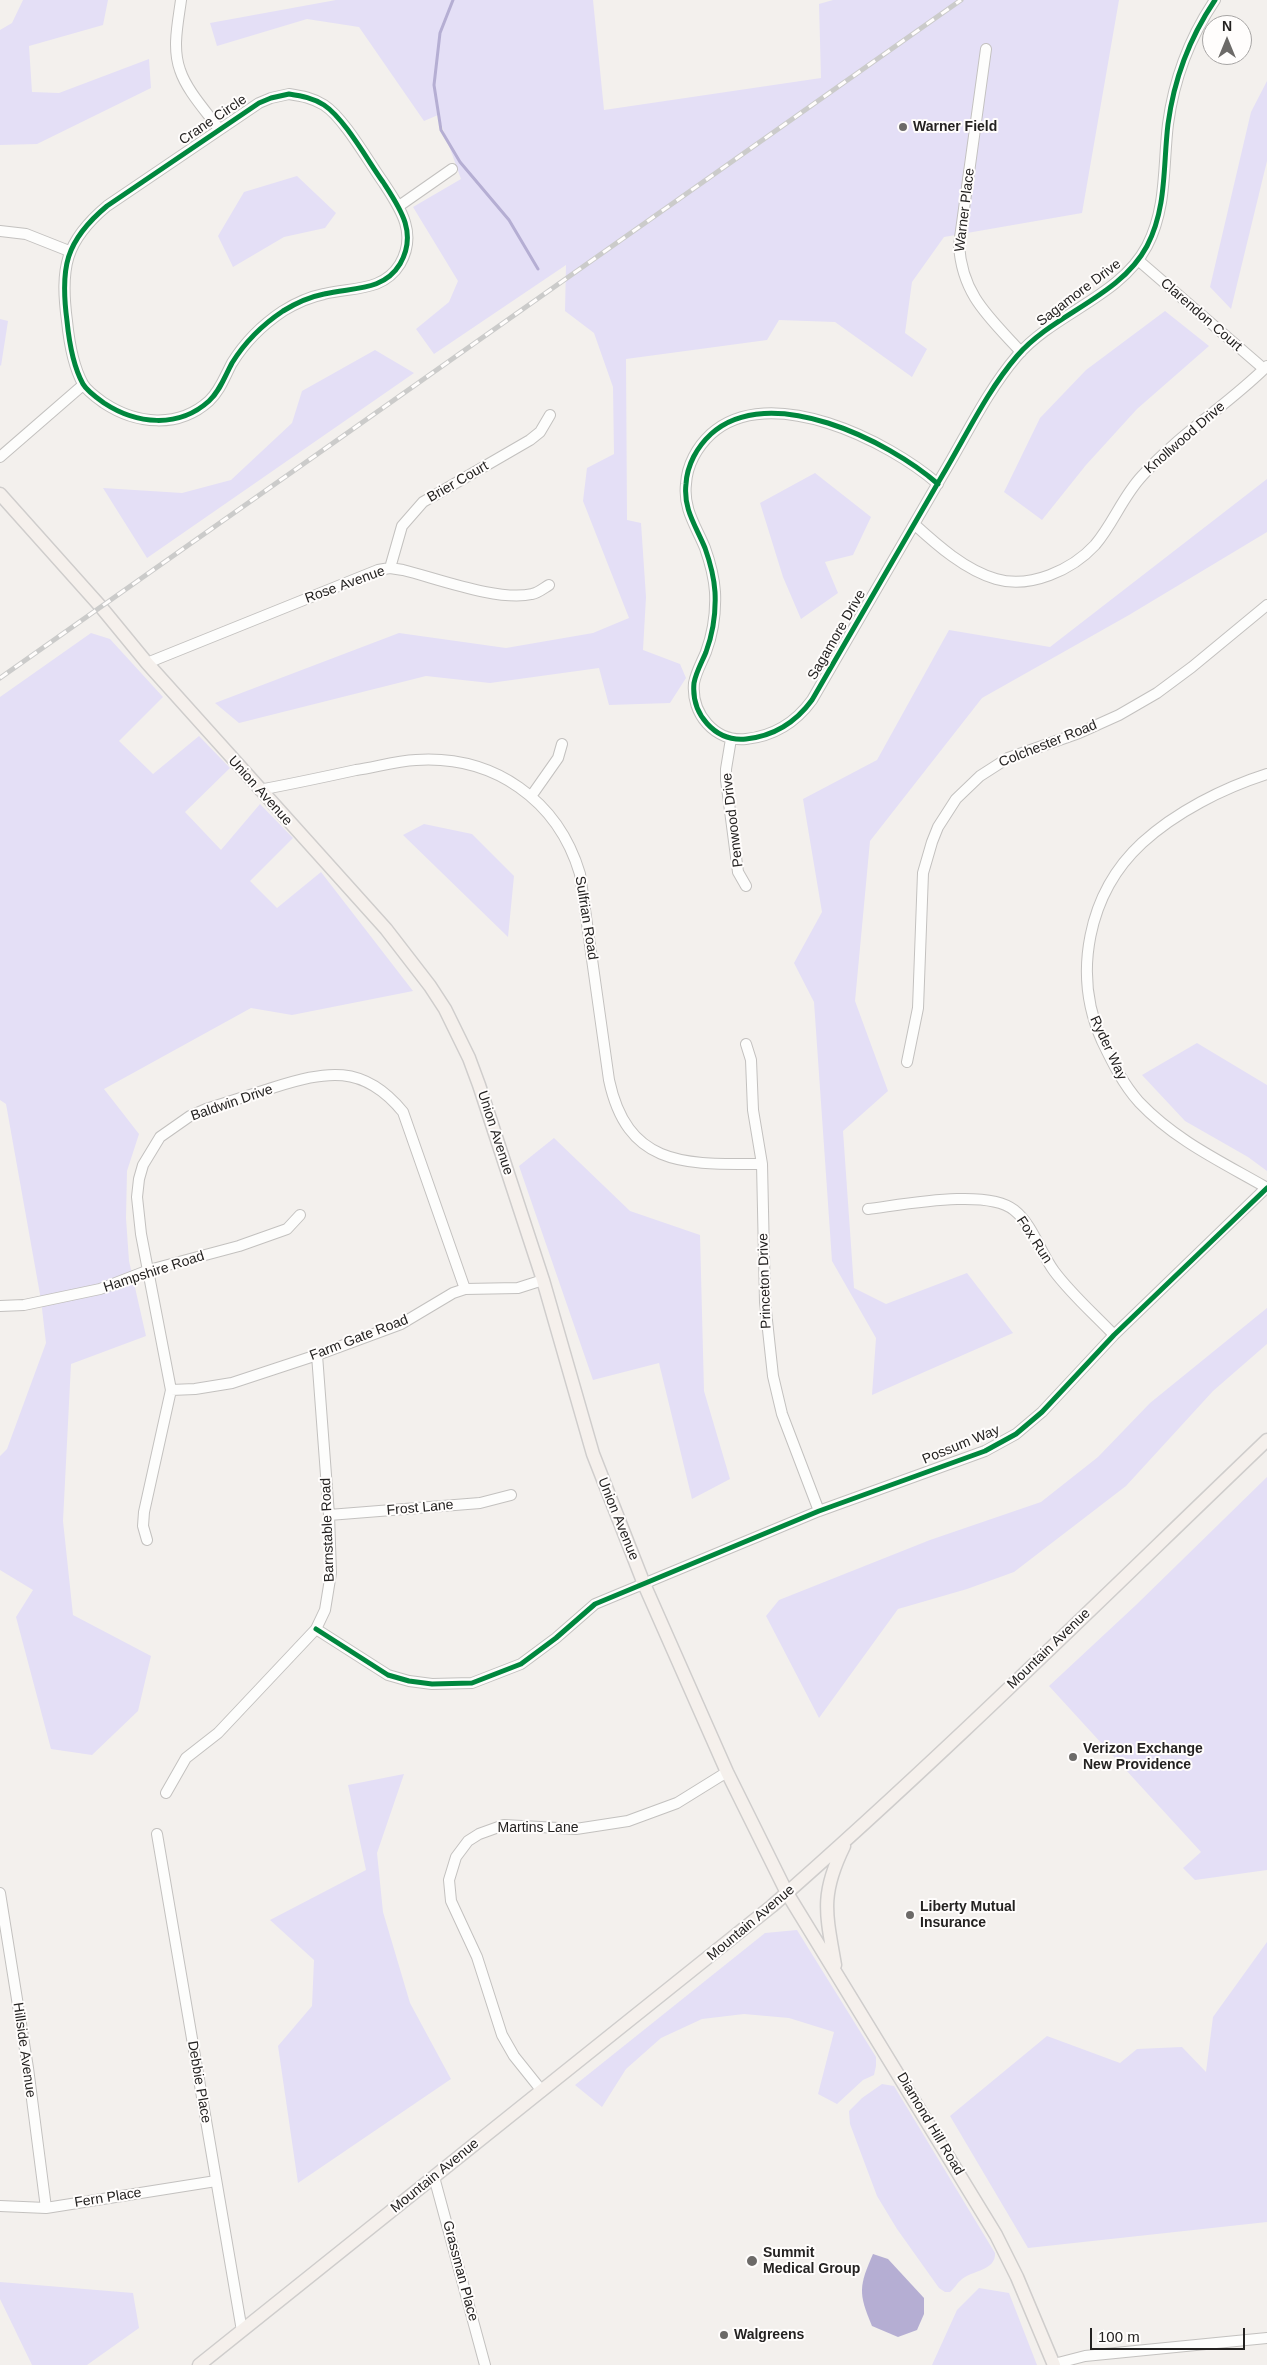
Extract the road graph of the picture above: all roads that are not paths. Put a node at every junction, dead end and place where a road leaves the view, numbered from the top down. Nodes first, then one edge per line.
1 (181, 0) edge
2 (1215, 0) edge
3 (986, 49) dead end
4 (219, 129) junction
5 (452, 169) dead end
6 (399, 206) junction
7 (0, 230) edge
8 (69, 251) junction
9 (1138, 260) junction
10 (1020, 352) junction
11 (1265, 367) edge
12 (83, 385) junction
13 (550, 415) dead end
14 (0, 457) edge
15 (938, 484) junction
16 (0, 494) edge
17 (914, 524) junction
18 (390, 568) junction
19 (549, 585) dead end
20 (1267, 605) edge
21 (147, 663) junction
22 (731, 739) junction
23 (562, 744) dead end
24 (1267, 774) edge
25 (259, 790) junction
26 (532, 795) junction
27 (746, 886) dead end
28 (746, 1044) dead end
29 (907, 1062) dead end
30 (762, 1164) junction
31 (1266, 1188) edge
32 (868, 1209) dead end
33 (300, 1215) dead end
34 (149, 1270) junction
35 (543, 1280) junction
36 (466, 1289) junction
37 (0, 1306) edge
38 (1114, 1335) junction
39 (317, 1355) junction
40 (171, 1390) junction
41 (1267, 1440) edge
42 (510, 1495) dead end
43 (819, 1511) junction
44 (329, 1515) junction
45 (147, 1540) dead end
46 (644, 1584) junction
47 (316, 1629) junction
48 (727, 1772) junction
49 (166, 1792) dead end
50 (157, 1834) dead end
51 (846, 1841) junction
52 (0, 1893) edge
53 (787, 1893) junction
54 (837, 1972) junction
55 (542, 2091) junction
56 (434, 2177) junction
57 (216, 2181) junction
58 (0, 2206) edge
59 (46, 2208) junction
60 (242, 2331) junction
61 (1267, 2338) edge
62 (199, 2365) edge
63 (485, 2365) edge
64 (1054, 2365) edge

1 - 4 street
2 - 9 street, Sagamore Drive
3 - 10 street, Warner Place
4 - 6 street, Crane Circle
4 - 8 street, Crane Circle
5 - 6 street
6 - 12 street, Crane Circle
7 - 8 street
8 - 12 street, Crane Circle
9 - 10 street, Sagamore Drive
9 - 11 street, Clarendon Court
10 - 15 street, Sagamore Drive
11 - 17 street, Knollwood Drive
12 - 14 street
13 - 18 street, Brier Court
15 - 17 street, Sagamore Drive
15 - 22 street
16 - 21 main road, Union Avenue
17 - 22 street, Sagamore Drive
18 - 19 street, Rose Avenue
18 - 21 street, Rose Avenue
20 - 29 street, Colchester Road
21 - 25 main road, Union Avenue
22 - 27 street, Penwood Drive
23 - 26 street
24 - 31 street, Ryder Way
25 - 26 street, Sulfrian Road
25 - 35 main road, Union Avenue
26 - 30 street, Sulfrian Road
28 - 30 street, Princeton Drive
30 - 43 street, Princeton Drive
31 - 38 street, Possum Way
32 - 38 street, Fox Run
33 - 34 street, Hampshire Road
34 - 36 street, Baldwin Drive
34 - 37 street, Hampshire Road
34 - 40 street, Baldwin Drive
35 - 36 street, Farm Gate Road
35 - 46 main road, Union Avenue
36 - 39 street, Farm Gate Road
38 - 43 street, Possum Way
39 - 40 street, Farm Gate Road
39 - 44 street, Barnstable Road
40 - 45 street, Baldwin Drive
41 - 51 main road, Mountain Avenue
42 - 44 street, Frost Lane
43 - 46 street, Possum Way
44 - 47 street, Barnstable Road
46 - 47 street, Possum Way
46 - 48 main road, Union Avenue
47 - 49 street, Barnstable Road
48 - 53 main road, Union Avenue
48 - 55 street, Martins Lane
50 - 57 street, Debbie Place
51 - 53 main road, Mountain Avenue
51 - 54 main road
52 - 59 street, Hillside Avenue
53 - 54 main road, Diamond Hill Road
53 - 55 main road, Mountain Avenue
54 - 64 main road, Diamond Hill Road
55 - 56 main road, Mountain Avenue
56 - 60 main road, Mountain Avenue
56 - 63 street, Grassman Place
57 - 59 street, Fern Place
57 - 60 street, Debbie Place
58 - 59 street, Fern Place
60 - 62 main road, Mountain Avenue
61 - 64 street

